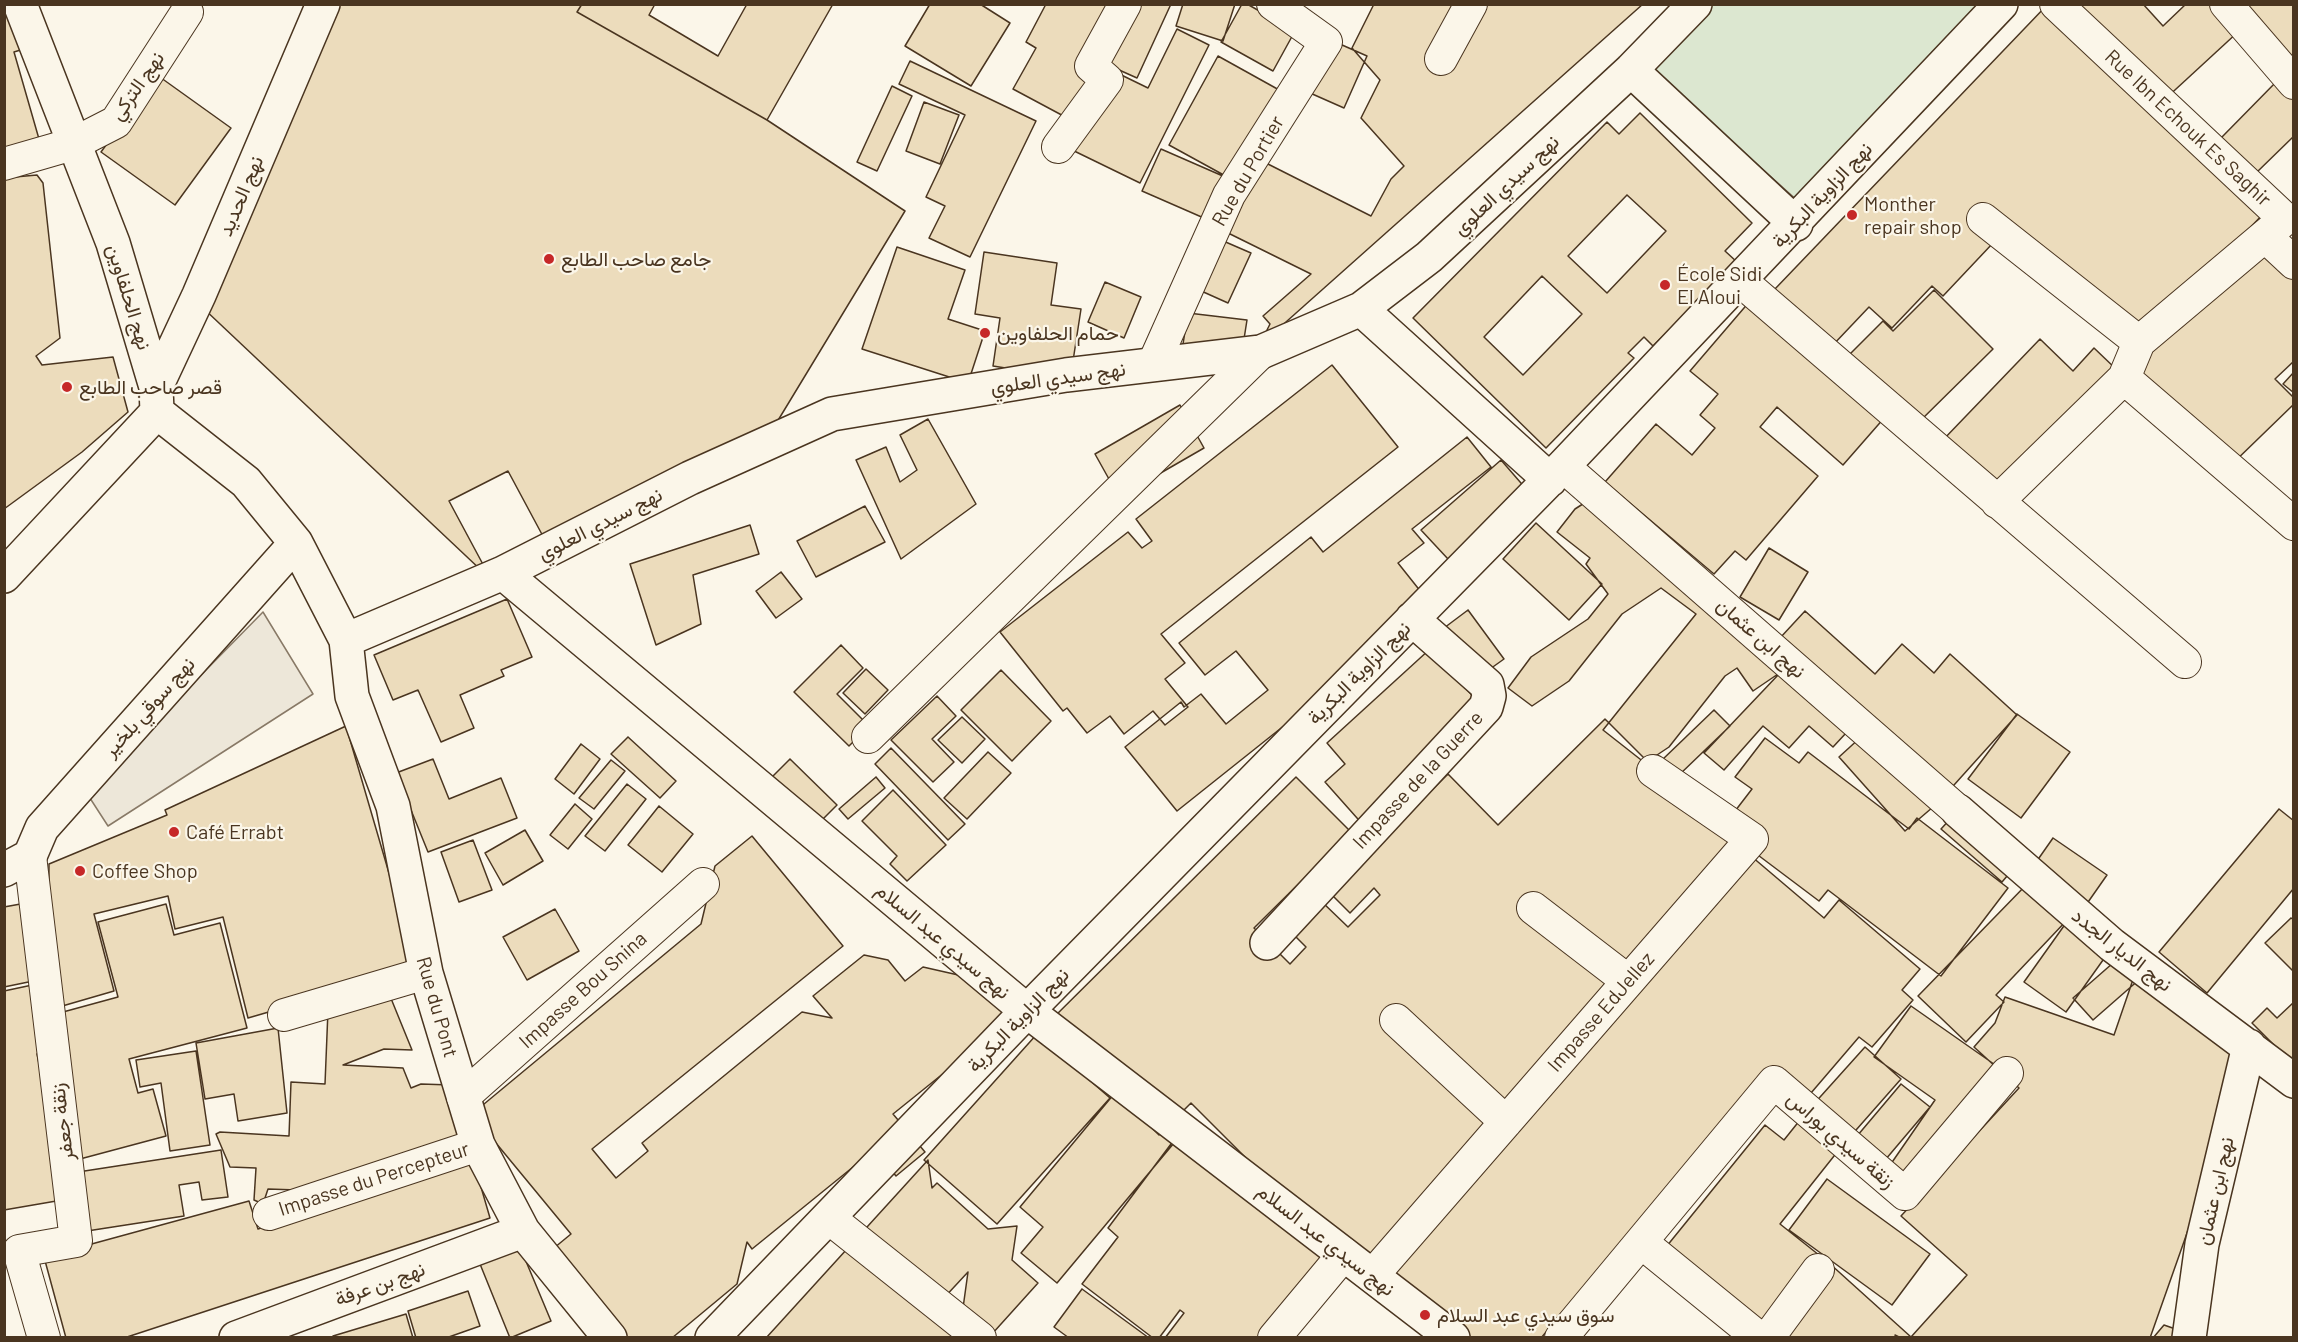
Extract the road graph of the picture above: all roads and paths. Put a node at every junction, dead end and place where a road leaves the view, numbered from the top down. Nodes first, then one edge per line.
1 (20, 4) edge
2 (323, 4) edge
3 (1125, 4) edge
4 (1273, 4) edge
5 (1471, 4) edge
6 (1695, 4) edge
7 (2001, 4) edge
8 (2056, 4) edge
9 (2226, 4) edge
10 (187, 12) dead end
11 (1441, 58) dead end
12 (1631, 70) junction
13 (2294, 83) edge
14 (72, 144) junction
15 (1058, 147) dead end
16 (4, 164) edge
17 (1983, 219) dead end
18 (1796, 224) junction
19 (2265, 236) junction
20 (2294, 263) edge
21 (1741, 280) junction
22 (1362, 309) junction
23 (2139, 342) junction
24 (1261, 351) junction
25 (1153, 365) junction
26 (2124, 378) junction
27 (157, 399) junction
28 (1556, 473) junction
29 (1997, 502) junction
30 (2294, 524) edge
31 (296, 543) junction
32 (503, 573) junction
33 (4, 576) edge
34 (1412, 619) junction
35 (346, 640) junction
36 (2185, 662) dead end
37 (868, 737) dead end
38 (1653, 771) dead end
39 (1958, 811) joint
40 (17, 863) edge
41 (703, 884) dead end
42 (1533, 908) dead end
43 (1267, 944) dead end
44 (426, 973) junction
45 (1628, 981) junction
46 (1027, 1011) junction
47 (284, 1015) dead end
48 (1396, 1020) dead end
49 (2249, 1046) junction
50 (2007, 1073) dead end
51 (2294, 1081) edge
52 (463, 1096) junction
53 (1506, 1122) junction
54 (478, 1145) junction
55 (269, 1214) dead end
56 (829, 1218) junction
57 (523, 1231) junction
58 (1641, 1242) junction
59 (1344, 1254) junction
60 (1818, 1270) dead end
61 (1372, 1276) junction
62 (44, 1338) edge
63 (236, 1338) edge
64 (610, 1338) edge
65 (712, 1338) edge
66 (980, 1338) edge
67 (1274, 1338) edge
68 (1453, 1338) edge
69 (1561, 1338) edge
70 (1759, 1338) edge
71 (1768, 1338) edge
72 (2189, 1338) edge

1 - 14 street, نهج الحلفاوين
2 - 27 street, نهج الحديد
3 - 15 street
4 - 25 street, Rue du Portier
5 - 11 street
6 - 12 street, نهج سيدي العلوي
7 - 18 street, نهج الزاوية البكرية
8 - 19 street, Rue Ibn Echouk Es Saghir
9 - 13 street
10 - 14 street, نهج التركي
12 - 18 street
12 - 22 street, نهج سيدي العلوي
14 - 16 street, نهج التركي
14 - 27 street, نهج الحلفاوين
17 - 23 street
18 - 21 street, نهج الزاوية البكرية
19 - 20 street
19 - 23 street, Rue Ibn Echouk Es Saghir
21 - 28 street, نهج الزاوية البكرية
21 - 29 street
22 - 24 street, نهج سيدي العلوي
22 - 28 street
23 - 26 street, Rue Ibn Echouk Es Saghir
24 - 25 street, نهج سيدي العلوي
24 - 37 street
25 - 32 street, نهج سيدي العلوي
26 - 29 street, Rue Ibn Echouk Es Saghir
26 - 30 street
27 - 31 street
27 - 33 street, نهج الحديد
28 - 34 street, نهج الزاوية البكرية
28 - 39 street, نهج ابن عثمان
29 - 36 street
31 - 35 street
31 - 40 street, نهج سوقي بلخير
32 - 35 street, نهج سيدي العلوي
32 - 46 street, نهج سيدي عبد السلام
34 - 43 street, Impasse de la Guerre
34 - 46 street, نهج الزاوية البكرية
35 - 44 street, Rue du Pont
38 - 45 street, Impasse EdJellez
39 - 49 street, نهج الديار الجدد
40 - 62 street, زنقة جعفر
41 - 52 street, Impasse Bou Snina
42 - 45 street
44 - 47 street
44 - 52 street, Rue du Pont
45 - 53 street, Impasse EdJellez
46 - 56 street, نهج الزاوية البكرية
46 - 59 street, نهج سيدي عبد السلام
48 - 53 street
49 - 51 street, نهج الديار الجدد
49 - 72 street, نهج ابن عثمان
50 - 58 street, زنقة سيدي بوراس
52 - 54 street, Rue du Pont
53 - 61 street, Impasse EdJellez
54 - 55 street, Impasse du Percepteur
54 - 57 street, Rue du Pont
56 - 65 street, نهج الزاوية البكرية
56 - 66 street
57 - 63 street, نهج بن عرفة
57 - 64 street, Rue du Pont
58 - 69 street, زنقة سيدي بوراس
58 - 70 street
59 - 61 street, نهج سيدي عبد السلام
59 - 67 street
60 - 71 street
61 - 68 street, نهج سيدي عبد السلام

